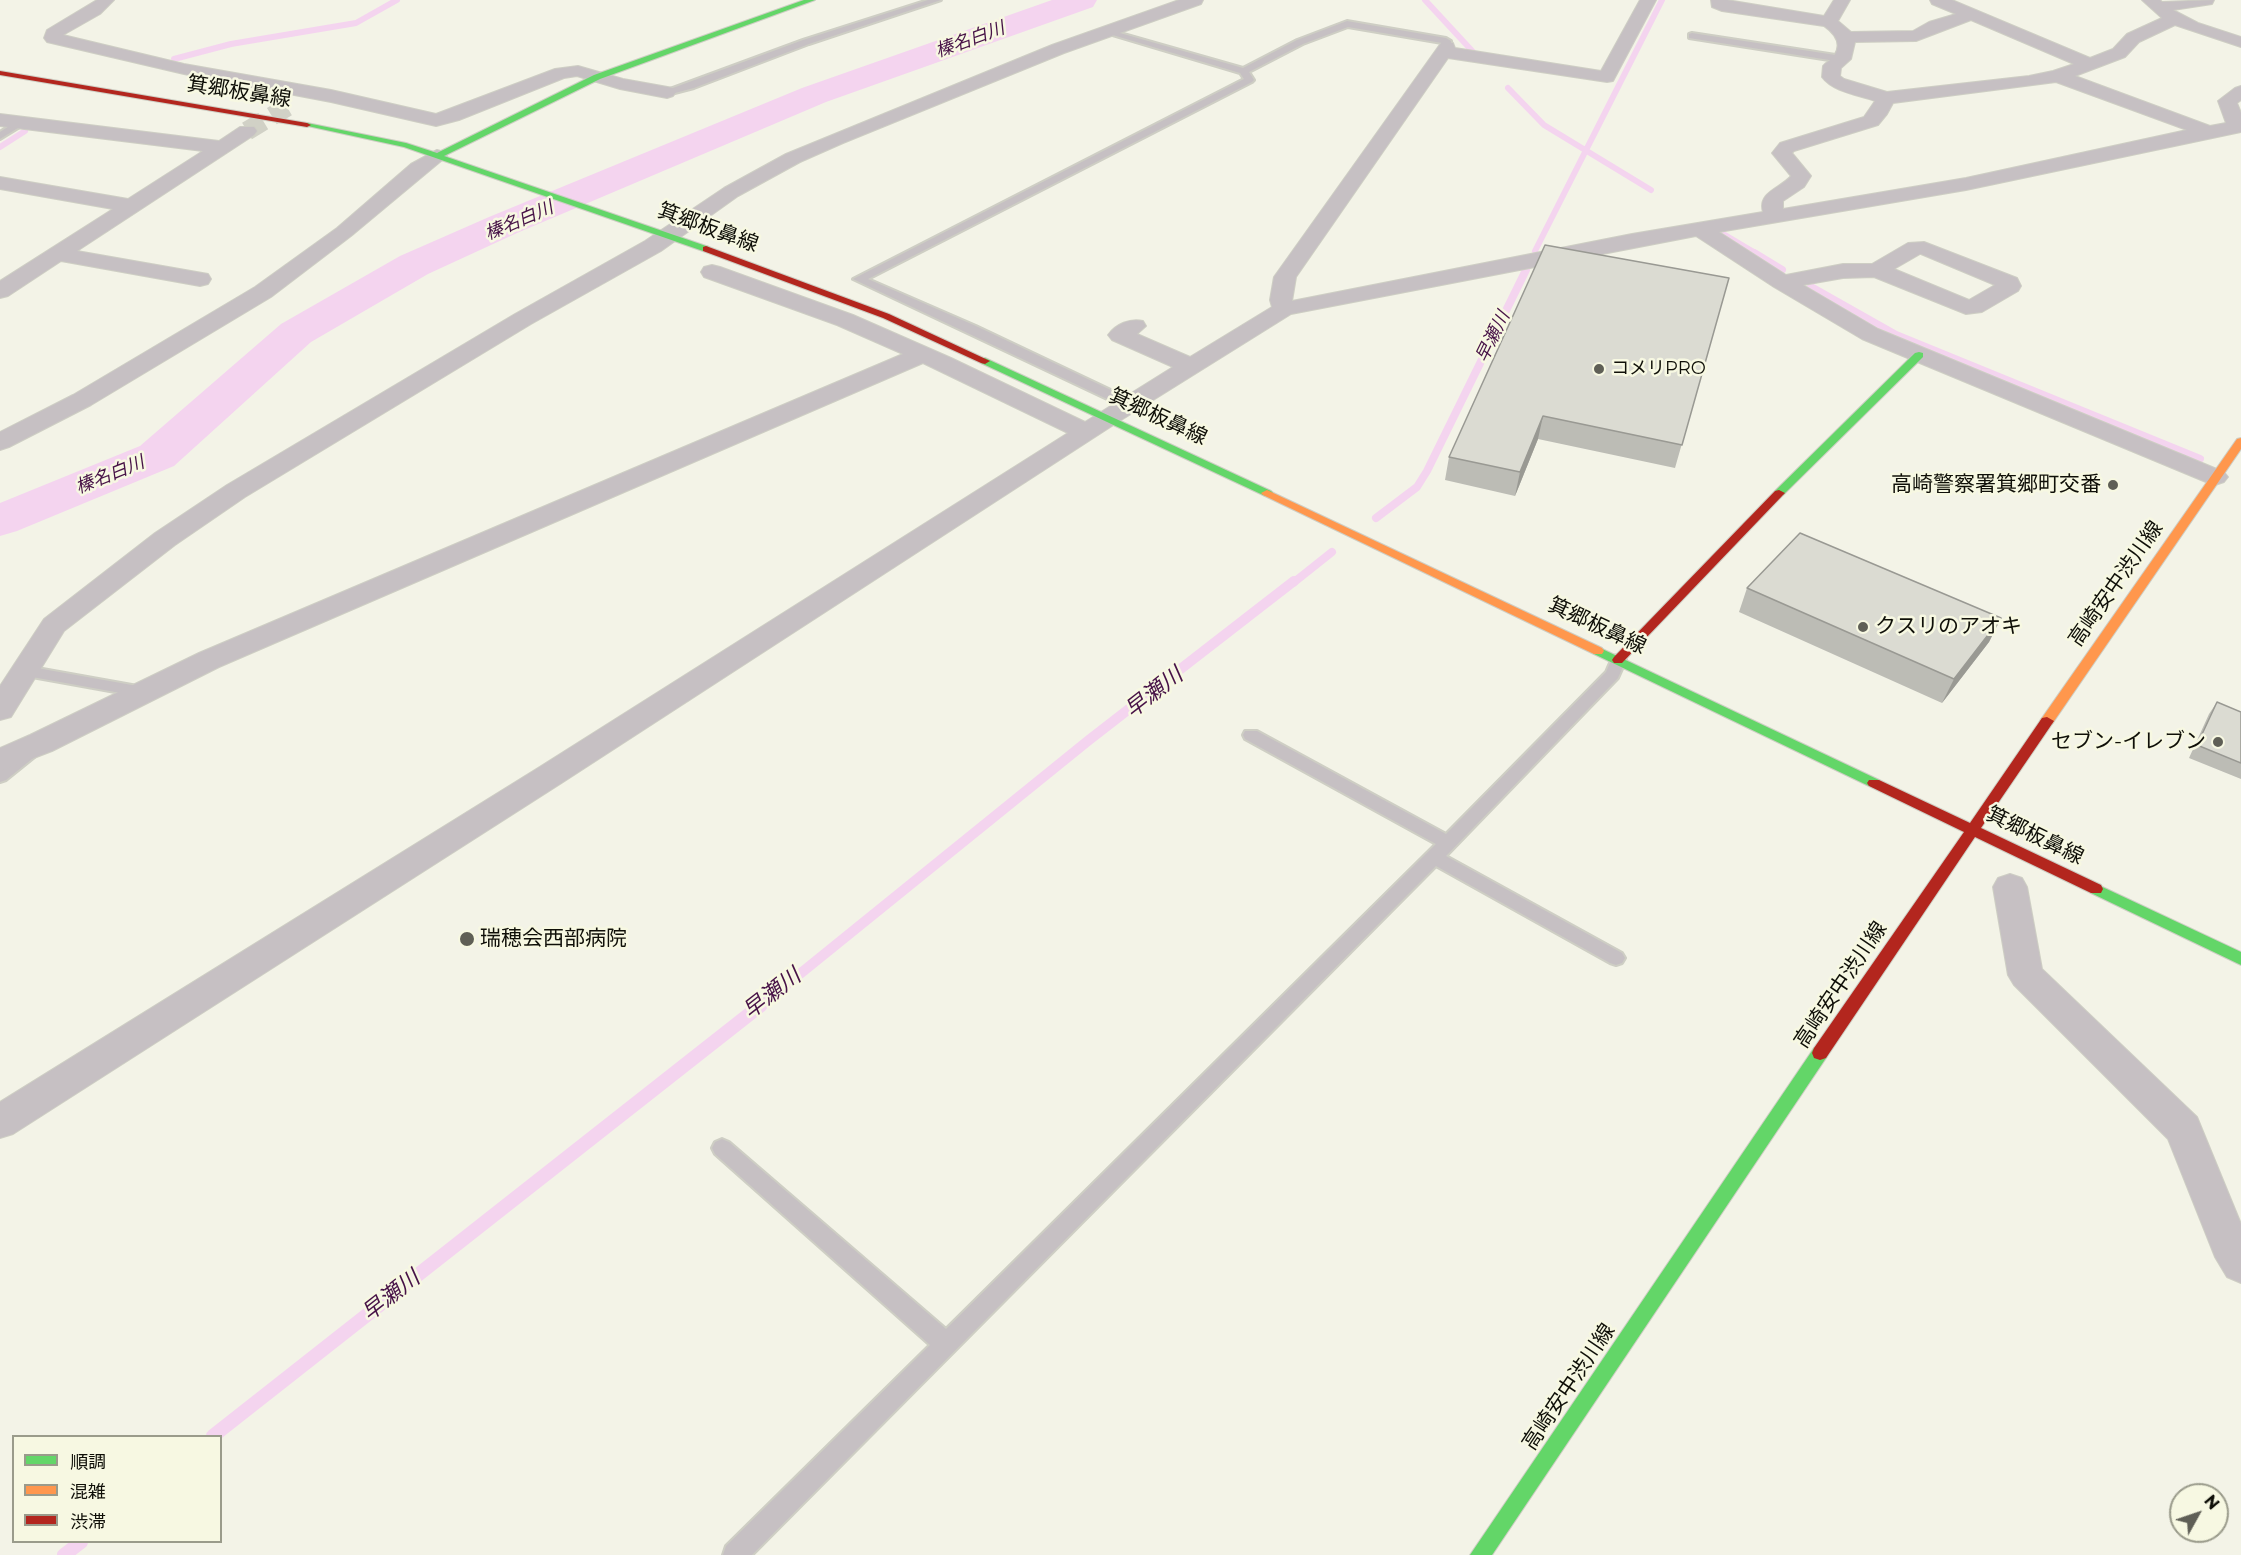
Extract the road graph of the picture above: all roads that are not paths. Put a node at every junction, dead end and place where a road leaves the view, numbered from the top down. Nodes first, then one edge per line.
1 (106, 0) edge
2 (811, 0) edge
3 (936, 0) edge
4 (1195, 0) edge
5 (1648, 0) edge
6 (1719, 0) edge
7 (1842, 0) edge
8 (1938, 0) edge
9 (1985, 0) edge
10 (2206, 0) edge
11 (2154, 4) edge
12 (1965, 12) junction
13 (2177, 19) junction
14 (1829, 22) junction
15 (1109, 31) junction
16 (1692, 36) dead end
17 (1845, 37) junction
18 (2241, 42) edge
19 (1445, 50) junction
20 (1842, 59) junction
21 (2090, 64) junction
22 (1244, 71) junction
23 (0, 73) edge
24 (2057, 76) junction
25 (597, 77) junction
26 (309, 92) junction
27 (667, 92) joint
28 (2241, 92) edge
29 (1886, 98) junction
30 (287, 107) tunnel mouth
31 (0, 120) edge
32 (21, 123) junction
33 (2239, 126) edge
34 (248, 131) tunnel mouth
35 (2208, 132) junction
36 (0, 136) edge
37 (222, 147) junction
38 (436, 156) junction
39 (2, 183) dead end
40 (132, 206) junction
41 (1776, 217) junction
42 (1699, 228) junction
43 (662, 234) junction
44 (58, 254) junction
45 (1876, 270) junction
46 (712, 272) dead end
47 (200, 279) dead end
48 (1782, 282) junction
49 (0, 291) edge
50 (1284, 309) junction
51 (1135, 326) dead end
52 (923, 354) junction
53 (1919, 355) junction
54 (1190, 366) junction
55 (1108, 418) junction
56 (0, 441) edge
57 (2241, 441) edge
58 (2215, 477) junction
59 (1618, 660) junction
60 (26, 671) junction
61 (143, 692) junction
62 (0, 710) edge
63 (1251, 735) dead end
64 (41, 743) junction
65 (0, 760) edge
66 (0, 776) edge
67 (1972, 829) junction
68 (1441, 850) junction
69 (2010, 887) dead end
70 (1616, 958) dead end
71 (2241, 959) edge
72 (0, 1122) edge
73 (722, 1148) dead end
74 (2241, 1264) edge
75 (946, 1344) junction
76 (735, 1555) edge
77 (1480, 1555) edge

1 - 26 street
2 - 25 main road
3 - 27 lane
4 - 15 street
5 - 19 street
6 - 14 street
7 - 14 street
8 - 12 street
9 - 12 street
10 - 11 street
11 - 13 street
12 - 17 street
12 - 21 street
13 - 18 street
13 - 21 street
14 - 17 street
15 - 22 lane
15 - 43 street
16 - 20 lane
17 - 20 street
19 - 22 lane
19 - 50 street
20 - 29 street
21 - 24 street
22 - 55 lane
23 - 38 main road, 箕郷板鼻線
24 - 29 street
24 - 35 street
25 - 26 street
25 - 27 street
25 - 38 main road
26 - 30 street
28 - 33 street
29 - 41 street
31 - 32 street
32 - 36 lane
32 - 37 street
33 - 35 street
34 - 37 street
35 - 41 street
37 - 40 street
38 - 43 main road, 箕郷板鼻線
38 - 56 street
39 - 40 street
40 - 44 street
41 - 42 street
42 - 48 street
42 - 50 street
43 - 55 main road, 箕郷板鼻線
43 - 60 street
44 - 47 street
44 - 49 street
45 - 45 street
45 - 48 street
46 - 52 street
48 - 53 street
50 - 54 street
51 - 54 street
52 - 55 street
52 - 61 street
53 - 58 street
53 - 59 main road
54 - 55 street
55 - 59 main road, 箕郷板鼻線
55 - 72 street
57 - 58 main road, 高崎安中渋川線
58 - 67 main road, 高崎安中渋川線
59 - 67 main road, 箕郷板鼻線
59 - 68 lane
60 - 61 lane
60 - 62 street
61 - 64 street
63 - 68 lane
64 - 65 street
64 - 66 lane
67 - 71 main road, 箕郷板鼻線
67 - 77 main road, 高崎安中渋川線
68 - 70 lane
68 - 75 lane
69 - 74 street
73 - 75 lane
75 - 76 lane

